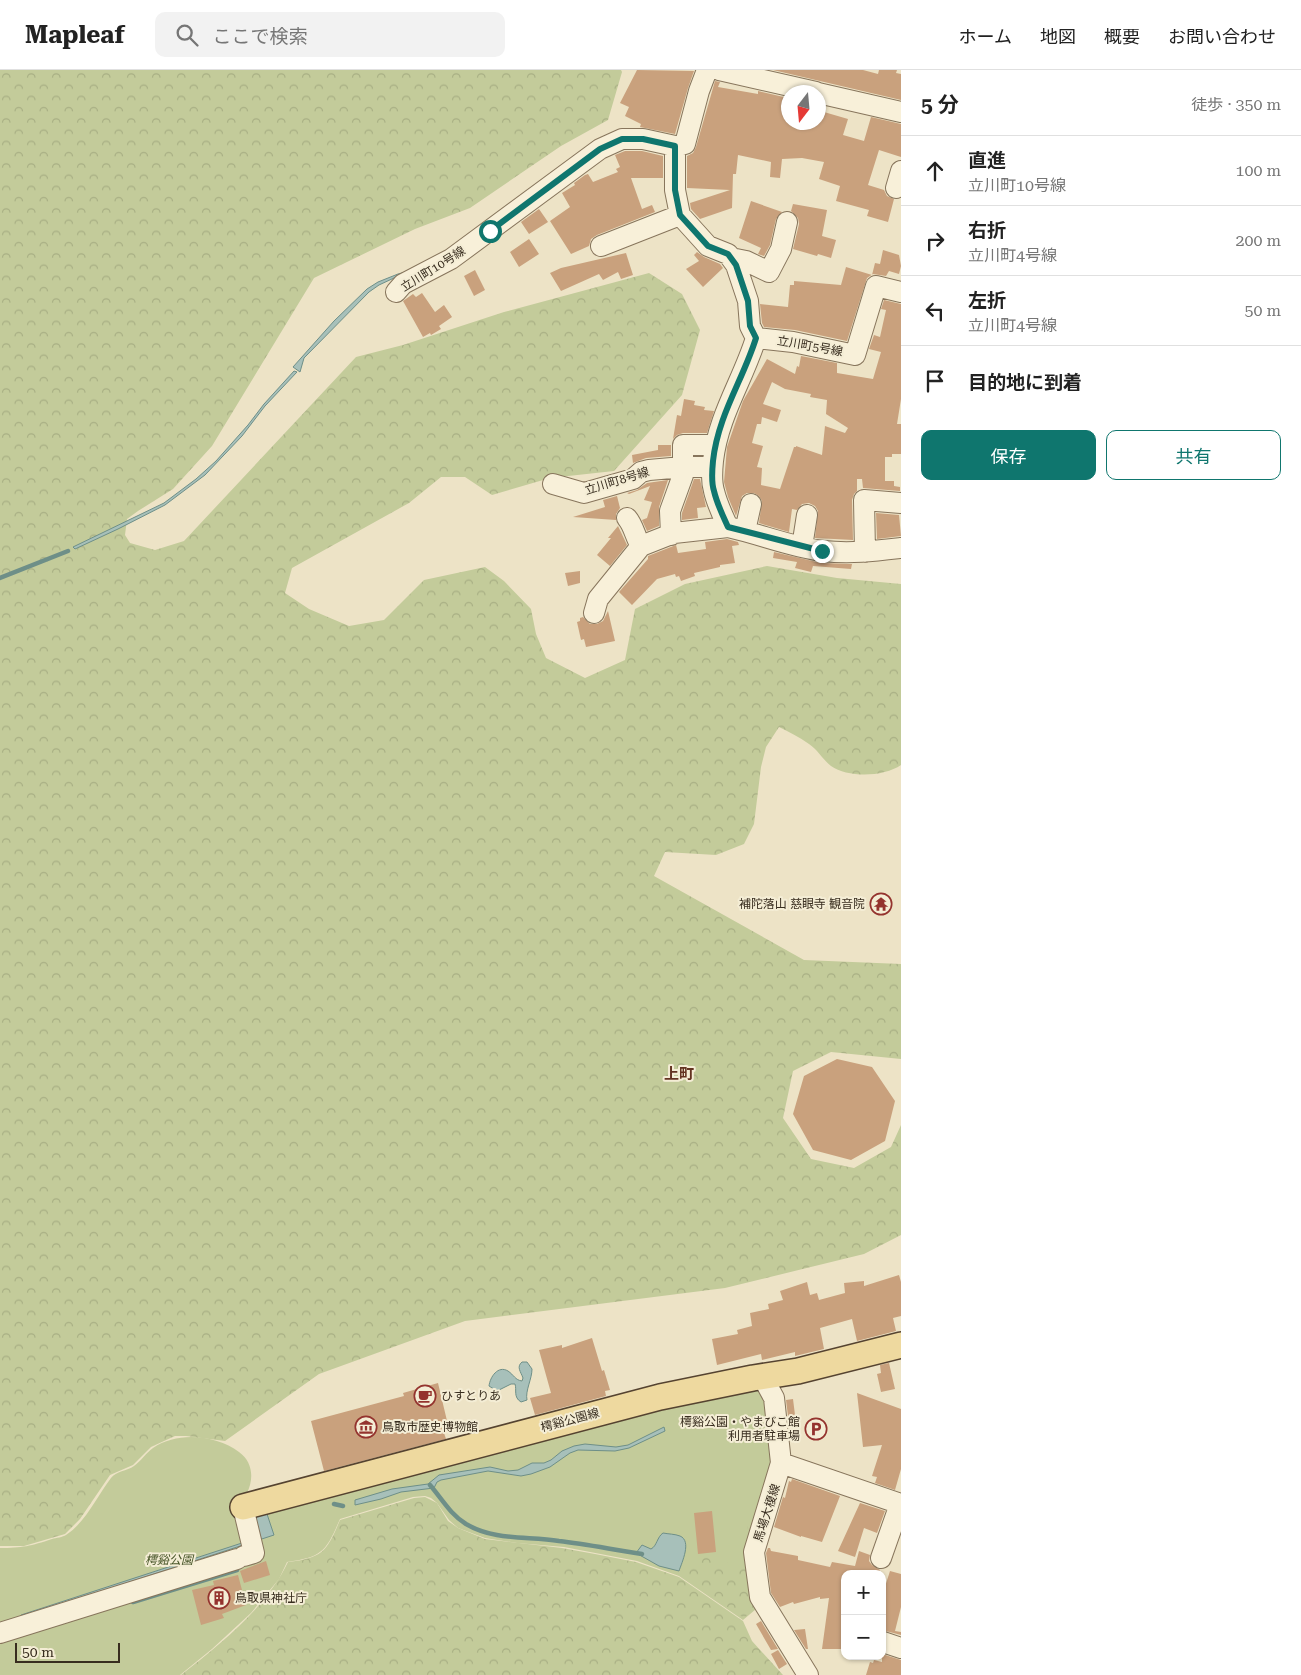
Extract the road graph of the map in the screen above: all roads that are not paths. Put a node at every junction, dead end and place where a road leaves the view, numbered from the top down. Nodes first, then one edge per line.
1 (707, 70) edge
2 (719, 70) edge
3 (783, 85) edge
4 (826, 95) edge
5 (901, 112) edge
6 (675, 146) junction
7 (680, 215) junction
8 (787, 222) dead end
9 (601, 246) dead end
10 (731, 258) junction
11 (396, 292) dead end
12 (901, 292) edge
13 (756, 338) junction
14 (715, 445) junction
15 (683, 467) junction
16 (712, 467) junction
17 (553, 484) dead end
18 (901, 503) edge
19 (751, 504) dead end
20 (806, 515) dead end
21 (627, 518) dead end
22 (737, 529) junction
23 (671, 535) junction
24 (640, 546) junction
25 (802, 547) junction
26 (901, 548) edge
27 (865, 552) junction
28 (594, 613) dead end
29 (901, 1345) edge
30 (762, 1376) junction
31 (781, 1464) junction
32 (900, 1504) edge
33 (242, 1507) joint
34 (881, 1558) dead end
35 (0, 1633) edge
36 (886, 1643) edge
37 (901, 1648) edge
38 (808, 1675) edge

1 - 6 street
2 - 3 street
4 - 5 street
6 - 7 street
6 - 11 street, 立川町10号線
7 - 9 street
7 - 10 street
8 - 10 street
10 - 13 street
12 - 13 street, 立川町5号線
13 - 14 street
14 - 15 street
14 - 16 street
15 - 16 street, 立川町8号線
15 - 17 street, 立川町8号線
15 - 23 street
16 - 22 street
18 - 27 street
19 - 22 street
20 - 25 street
21 - 24 street
22 - 23 street
22 - 25 street
23 - 24 street
24 - 28 street
25 - 27 street
26 - 27 street
29 - 30 main road, 樗谿公園線
30 - 31 street
30 - 33 main road, 樗谿公園線
31 - 32 street
31 - 38 street, 馬場大榎線
32 - 34 street
33 - 35 street
36 - 37 street

